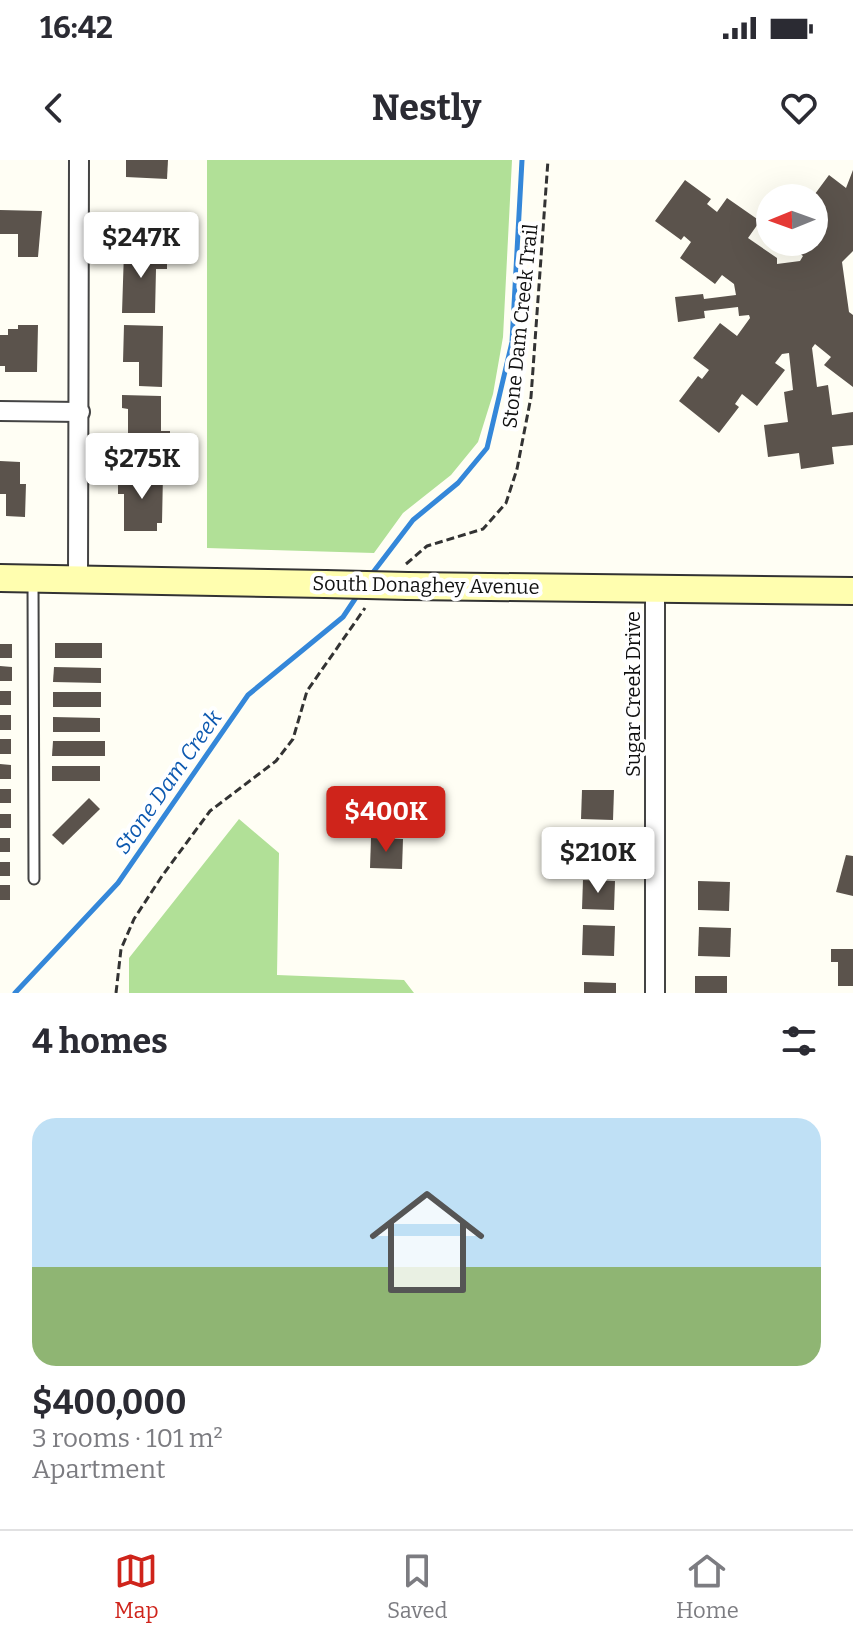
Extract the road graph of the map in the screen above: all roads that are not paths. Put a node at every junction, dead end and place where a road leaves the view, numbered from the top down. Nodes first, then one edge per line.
1 (79, 160) edge
2 (0, 411) edge
3 (80, 412) junction
4 (0, 578) edge
5 (33, 578) junction
6 (78, 578) junction
7 (655, 588) junction
8 (853, 591) edge
9 (34, 879) dead end
10 (655, 993) edge

1 - 3 street
2 - 3 street
3 - 6 street
4 - 5 street, South Donaghey Avenue
5 - 6 street, South Donaghey Avenue
5 - 9 lane
6 - 7 street, South Donaghey Avenue, bridge
7 - 8 street, South Donaghey Avenue
7 - 10 street, Sugar Creek Drive

